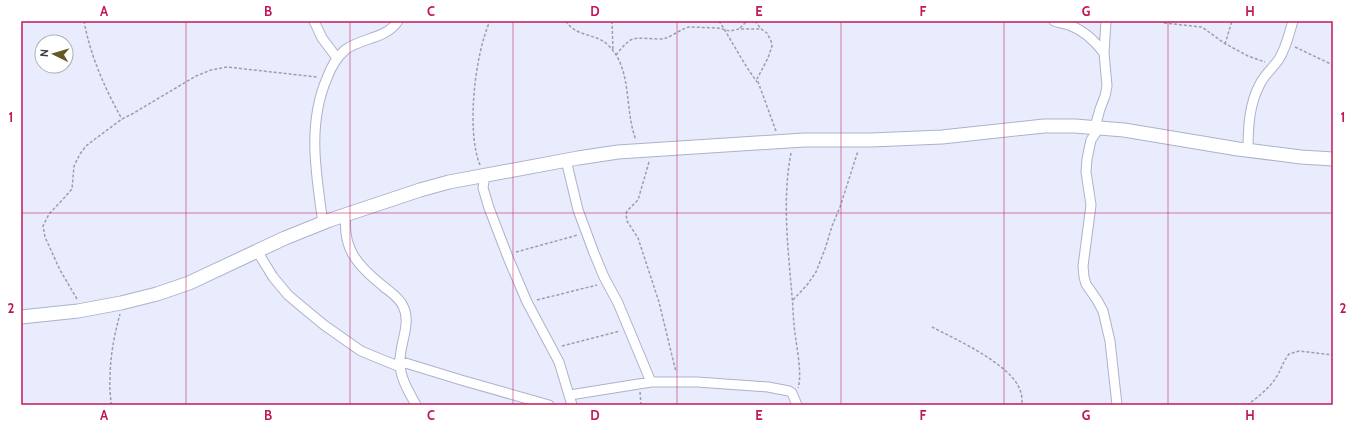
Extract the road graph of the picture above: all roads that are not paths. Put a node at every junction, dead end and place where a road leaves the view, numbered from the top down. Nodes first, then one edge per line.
1 (314, 21) edge
2 (398, 21) edge
3 (1054, 21) edge
4 (1106, 21) edge
5 (1293, 21) edge
6 (1104, 53) junction
7 (337, 58) junction
8 (1097, 127) junction
9 (1248, 151) junction
10 (1333, 159) edge
11 (566, 160) junction
12 (485, 176) junction
13 (346, 215) junction
14 (323, 223) junction
15 (257, 250) junction
16 (21, 317) edge
17 (400, 364) junction
18 (651, 382) junction
19 (570, 395) junction
20 (416, 405) edge
21 (549, 405) edge
22 (572, 405) edge
23 (796, 405) edge
24 (1117, 405) edge

1 - 7 street
2 - 7 street
3 - 6 street
4 - 6 street
5 - 9 street
6 - 8 street
7 - 14 street
8 - 9 street
8 - 11 street
8 - 24 street
9 - 10 street
11 - 12 street
11 - 18 street
12 - 13 street
12 - 19 street
13 - 14 street
13 - 17 street
14 - 15 street
15 - 16 street
15 - 17 street
17 - 20 street
17 - 21 street
18 - 19 street
18 - 23 street
19 - 22 street

